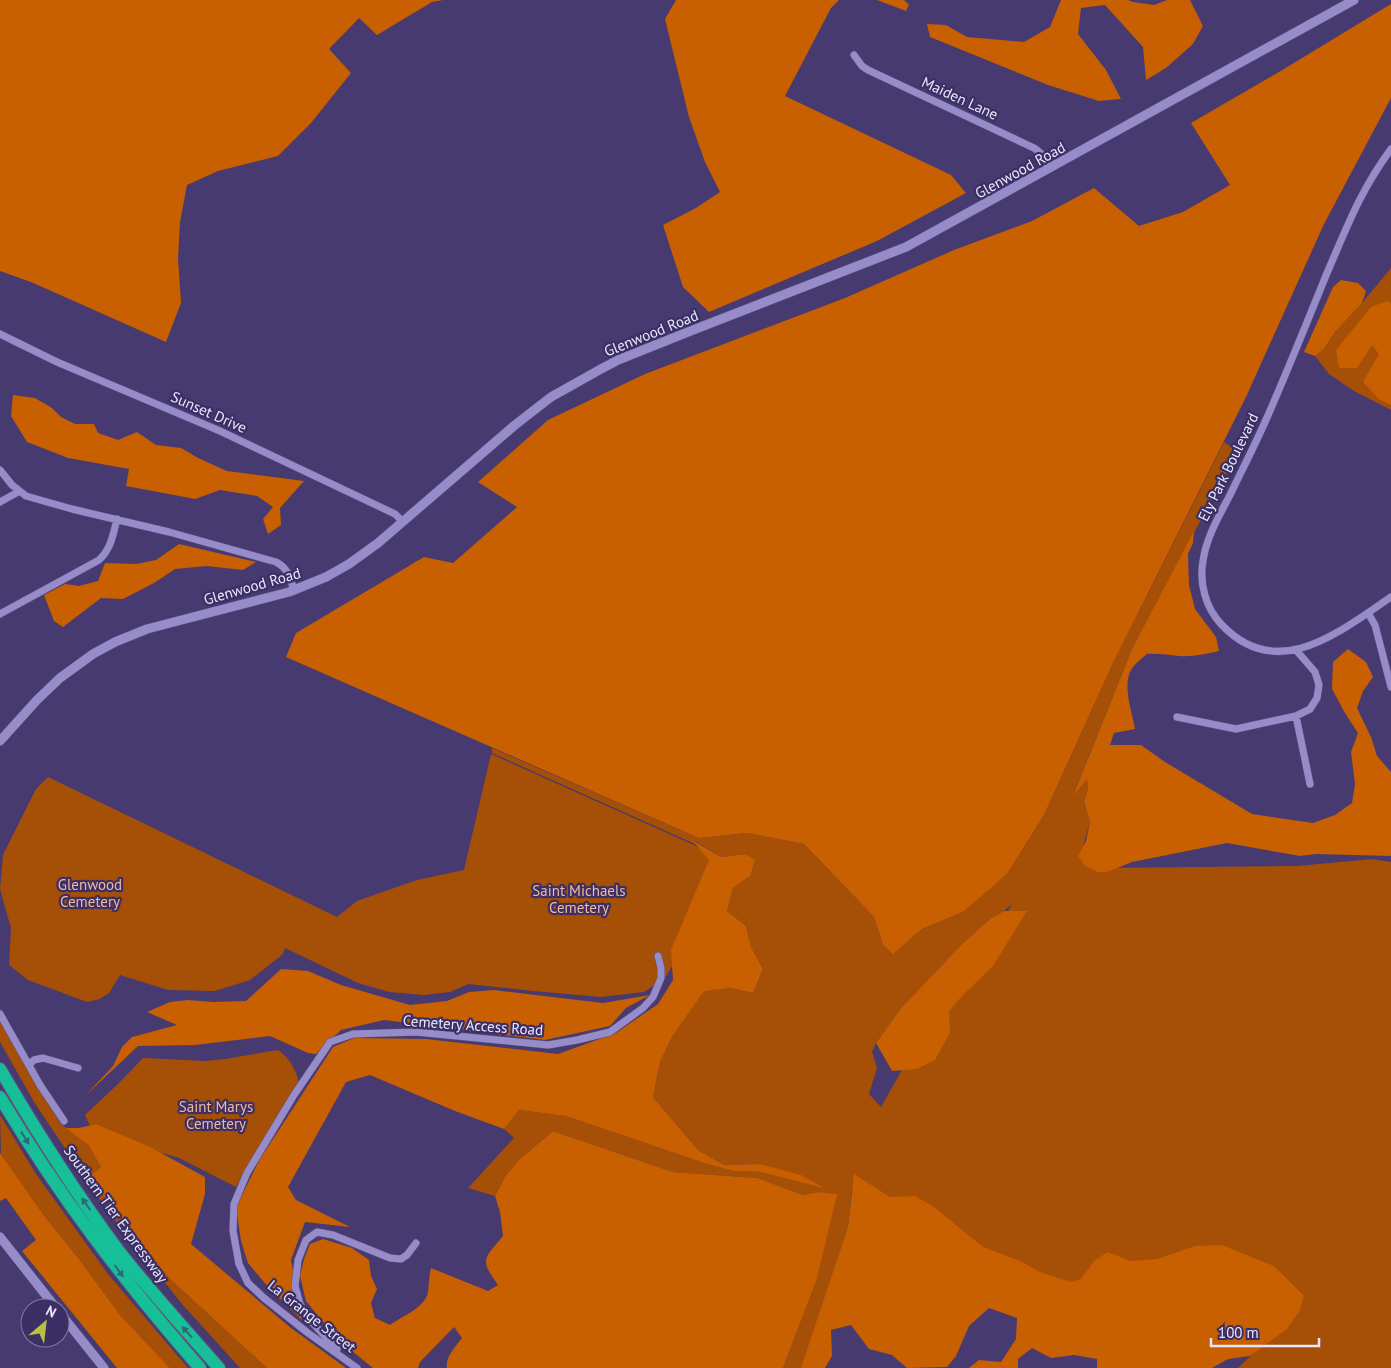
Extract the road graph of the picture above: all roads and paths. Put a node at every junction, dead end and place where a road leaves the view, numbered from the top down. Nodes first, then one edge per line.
1 (1354, 0) edge
2 (854, 55) dead end
3 (1391, 149) edge
4 (1049, 169) junction
5 (0, 334) edge
6 (0, 470) edge
7 (18, 492) junction
8 (0, 502) edge
9 (117, 519) junction
10 (403, 522) junction
11 (294, 590) junction
12 (1391, 597) edge
13 (1368, 613) junction
14 (0, 614) edge
15 (1296, 650) junction
16 (1391, 687) edge
17 (1296, 716) junction
18 (1178, 717) dead end
19 (0, 741) edge
20 (1310, 784) dead end
21 (658, 956) dead end
22 (0, 1014) edge
23 (29, 1065) junction
24 (78, 1068) dead end
25 (0, 1069) edge
26 (0, 1097) edge
27 (64, 1121) dead end
28 (247, 1173) joint
29 (0, 1237) edge
30 (416, 1243) dead end
31 (48, 1298) edge
32 (70, 1326) edge
33 (347, 1361) junction
34 (104, 1368) edge
35 (200, 1368) edge
36 (219, 1368) edge
37 (357, 1368) edge

1 - 4 street, Glenwood Road
2 - 4 street, Maiden Lane
3 - 15 street, Ely Park Boulevard
4 - 10 street, Glenwood Road
5 - 10 street, Sunset Drive
6 - 7 street
7 - 8 street
7 - 9 street
9 - 11 street
9 - 14 street
10 - 11 street, Glenwood Road
11 - 19 street, Glenwood Road
12 - 13 street, Ely Park Boulevard
13 - 15 street, Ely Park Boulevard
13 - 16 street
15 - 17 street
17 - 18 street
17 - 20 street
21 - 28 street, Cemetery Access Road
22 - 23 street
23 - 24 street
23 - 27 street
36 -> 25 highway, Southern Tier Expressway
26 -> 35 highway, Southern Tier Expressway
28 - 33 street, La Grange Street
29 - 31 street
30 - 33 street
32 - 34 street
33 - 37 street, La Grange Street

